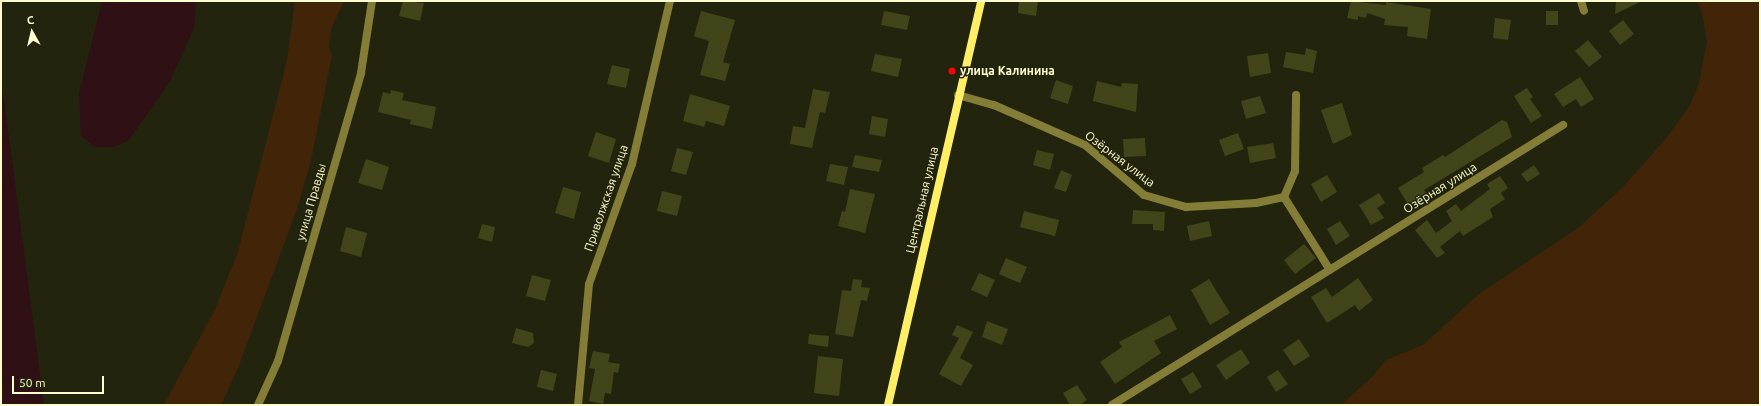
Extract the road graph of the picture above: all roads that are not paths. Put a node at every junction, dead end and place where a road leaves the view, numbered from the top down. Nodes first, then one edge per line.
1 (372, 1) edge
2 (670, 1) edge
3 (981, 1) edge
4 (1581, 1) edge
5 (1584, 11) dead end
6 (958, 95) junction
7 (1296, 95) dead end
8 (1563, 125) dead end
9 (1284, 197) junction
10 (1330, 270) junction
11 (258, 405) edge
12 (578, 405) edge
13 (888, 405) edge
14 (1112, 405) edge

1 - 11 street, улица Правды
2 - 12 street, Приволжская улица
3 - 6 street, Центральная улица
4 - 5 street
6 - 9 street, Озёрная улица
6 - 13 street, Центральная улица
7 - 9 street
8 - 10 street, Озёрная улица
9 - 10 street
10 - 14 street, Озёрная улица

